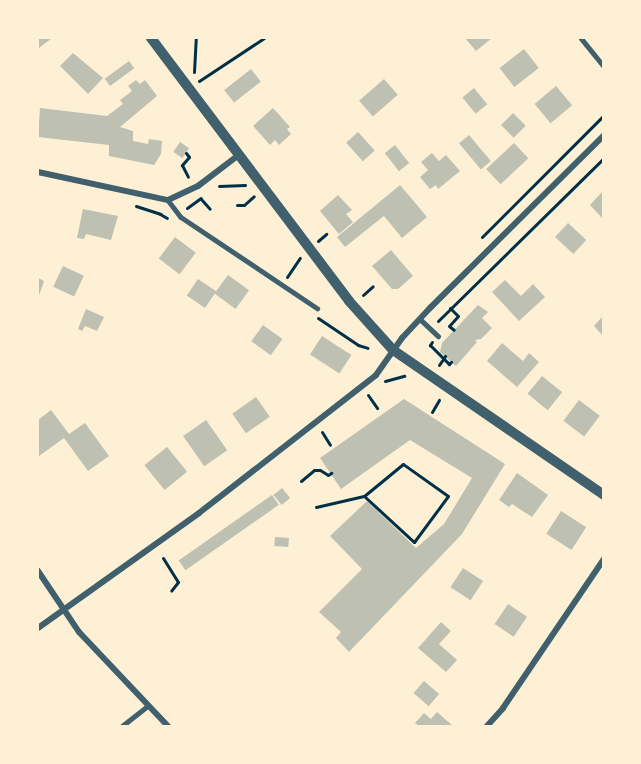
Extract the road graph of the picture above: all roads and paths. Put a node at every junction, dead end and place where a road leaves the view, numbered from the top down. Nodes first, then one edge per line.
1 (152, 38) edge
2 (196, 38) edge
3 (264, 38) edge
4 (581, 38) edge
5 (603, 66) edge
6 (194, 74) dead end
7 (199, 81) dead end
8 (603, 115) edge
9 (603, 135) edge
10 (186, 153) dead end
11 (240, 154) junction
12 (603, 158) edge
13 (38, 172) edge
14 (188, 177) dead end
15 (254, 196) dead end
16 (201, 198) dead end
17 (168, 200) junction
18 (237, 206) dead end
19 (210, 209) dead end
20 (475, 244) dead end
21 (318, 308) dead end
22 (450, 308) junction
23 (420, 319) junction
24 (430, 328) junction
25 (454, 330) dead end
26 (438, 336) dead end
27 (393, 350) junction
28 (445, 356) dead end
29 (438, 367) dead end
30 (368, 395) dead end
31 (439, 400) dead end
32 (377, 408) dead end
33 (432, 412) dead end
34 (331, 473) dead end
35 (301, 481) dead end
36 (603, 495) edge
37 (364, 496) junction
38 (316, 507) dead end
39 (163, 558) dead end
40 (603, 559) edge
41 (38, 571) edge
42 (171, 591) dead end
43 (64, 609) junction
44 (38, 628) edge
45 (148, 706) junction
46 (122, 726) edge
47 (168, 726) edge
48 (487, 726) edge

1 - 11 street
2 - 6 path
3 - 7 path
4 - 5 lane
8 - 20 path
9 - 23 street
10 - 14 path
11 - 17 street
11 - 27 street
12 - 22 path
13 - 17 street
15 - 18 path
16 - 19 path
17 - 21 lane
22 - 24 path
22 - 25 path
23 - 24 lane
23 - 27 street
24 - 26 lane
27 - 36 street
27 - 43 street
28 - 29 path
30 - 32 path
31 - 33 path
34 - 35 path
37 - 37 path
37 - 38 path
39 - 42 path
40 - 48 street
41 - 43 street
43 - 44 street
43 - 45 street
45 - 46 lane
45 - 47 street

